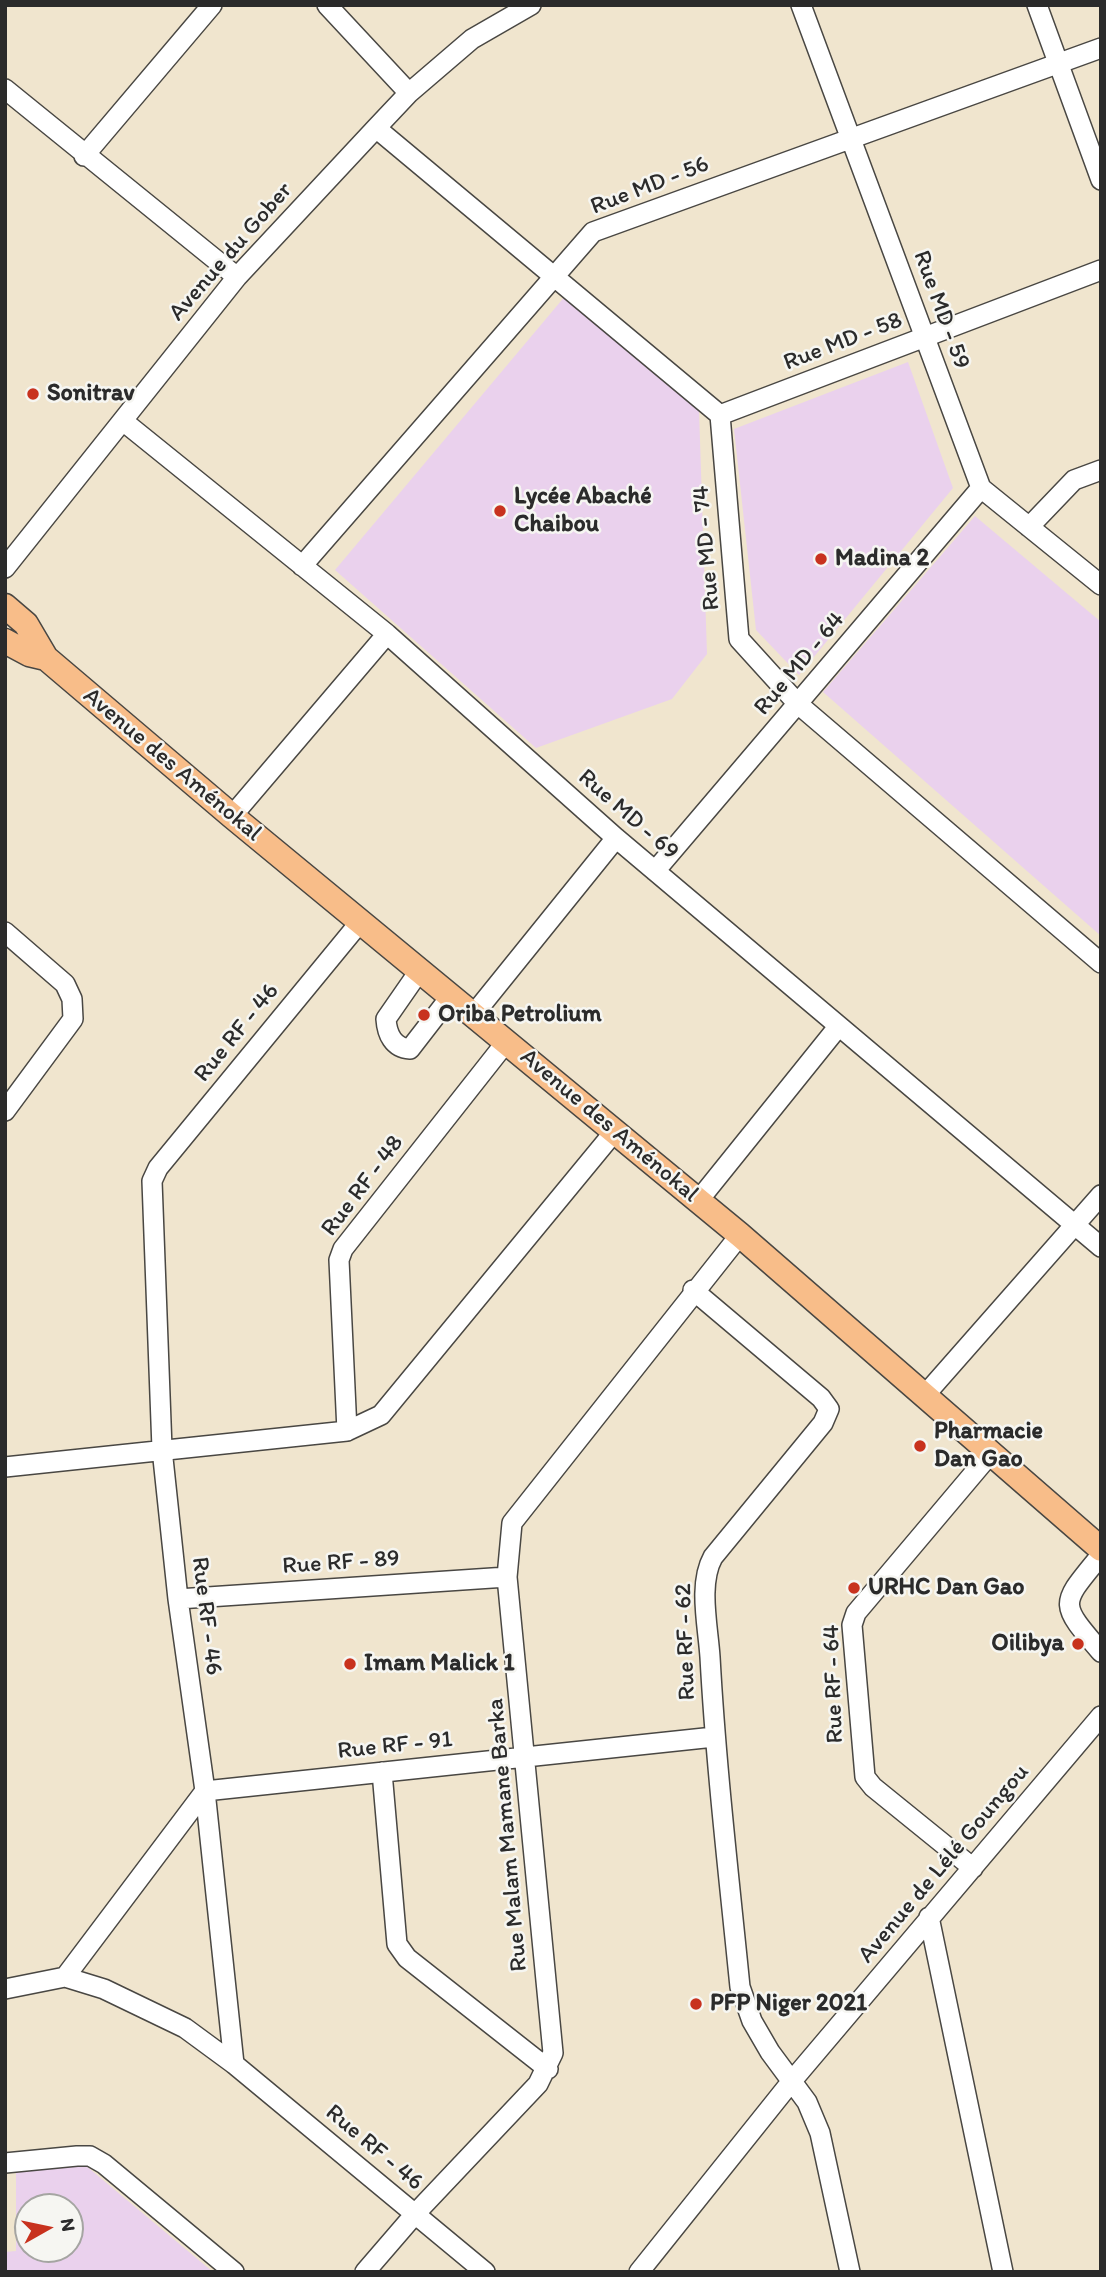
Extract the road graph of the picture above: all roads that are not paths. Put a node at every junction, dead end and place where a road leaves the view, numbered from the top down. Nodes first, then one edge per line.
1 (212, 5) edge
2 (327, 5) edge
3 (531, 5) edge
4 (800, 5) edge
5 (1037, 5) edge
6 (1101, 48) edge
7 (1058, 63) junction
8 (409, 93) junction
9 (7, 95) edge
10 (376, 128) junction
11 (850, 138) junction
12 (84, 156) junction
13 (1101, 180) edge
14 (1101, 270) edge
15 (554, 276) junction
16 (237, 278) junction
17 (924, 337) junction
18 (720, 415) junction
19 (122, 421) junction
20 (1101, 470) edge
21 (981, 488) junction
22 (1029, 527) junction
23 (6, 565) edge
24 (302, 566) junction
25 (1101, 585) edge
26 (5, 606) edge
27 (387, 635) junction
28 (5, 641) edge
29 (46, 658) junction
30 (797, 704) junction
31 (232, 816) junction
32 (616, 838) junction
33 (656, 871) junction
34 (361, 921) junction
35 (5, 932) edge
36 (1101, 963) edge
37 (420, 970) junction
38 (451, 996) junction
39 (474, 1014) junction
40 (838, 1027) junction
41 (507, 1041) junction
42 (5, 1111) edge
43 (610, 1137) dead end
44 (1101, 1195) edge
45 (698, 1201) junction
46 (1076, 1226) junction
47 (740, 1235) junction
48 (1101, 1247) edge
49 (693, 1290) junction
50 (925, 1395) junction
51 (347, 1431) junction
52 (162, 1449) junction
53 (991, 1453) junction
54 (5, 1467) edge
55 (1101, 1549) edge
56 (1101, 1555) edge
57 (507, 1577) junction
58 (178, 1599) junction
59 (1100, 1649) edge
60 (1101, 1716) edge
61 (714, 1737) junction
62 (526, 1758) junction
63 (382, 1772) junction
64 (205, 1791) junction
65 (973, 1868) junction
66 (929, 1917) junction
67 (65, 1977) junction
68 (5, 1989) edge
69 (234, 2064) junction
70 (548, 2069) junction
71 (791, 2082) junction
72 (5, 2163) edge
73 (415, 2214) junction
74 (234, 2272) edge
75 (365, 2272) edge
76 (485, 2272) edge
77 (639, 2272) edge
78 (850, 2272) edge
79 (1003, 2272) edge

1 - 12 street
2 - 8 street
3 - 8 street, Avenue du Gober
4 - 11 street, Rue MD - 59
5 - 7 street
6 - 7 street, Rue MD - 56
7 - 11 street, Rue MD - 56
7 - 13 street
8 - 10 street, Avenue du Gober
9 - 12 street
10 - 15 street
10 - 16 street, Avenue du Gober
11 - 15 street, Rue MD - 56
11 - 17 street, Rue MD - 59
12 - 16 street
14 - 17 street, Rue MD - 58
15 - 18 street
15 - 24 street, Rue MD - 56
16 - 19 street, Avenue du Gober
17 - 18 street, Rue MD - 58
17 - 21 street, Rue MD - 59
18 - 30 street, Rue MD - 74
19 - 23 street, Avenue du Gober
19 - 24 street, Rue MD - 69
20 - 22 street
21 - 22 street
21 - 30 street, Rue MD - 64
22 - 25 street
24 - 27 street, Rue MD - 69
26 - 29 main road, Avenue des Aménokal
27 - 31 street
27 - 32 street, Rue MD - 69
28 - 29 main road, Avenue des Aménokal
29 - 31 main road, Avenue des Aménokal
30 - 33 street, Rue MD - 64
30 - 36 street, Rue MD - 74
31 - 34 main road, Avenue des Aménokal
32 - 33 street, Rue MD - 69
32 - 39 street
33 - 40 street, Rue MD - 69
34 - 37 main road, Avenue des Aménokal
34 - 52 street, Rue RF - 46
35 - 42 street
37 - 38 main road, Avenue des Aménokal
37 - 38 street
38 - 39 main road, Avenue des Aménokal
39 - 41 main road, Avenue des Aménokal
40 - 45 street
40 - 46 street, Rue MD - 69
41 - 45 main road, Avenue des Aménokal
41 - 51 street, Rue RF - 48
43 - 51 street
44 - 46 street
45 - 47 main road, Avenue des Aménokal
46 - 48 street, Rue MD - 69
46 - 50 street
47 - 49 street, Rue Malam Mamane Barka
47 - 50 main road, Avenue des Aménokal
49 - 57 street, Rue Malam Mamane Barka
49 - 61 street, Rue RF - 62
50 - 53 main road, Avenue des Aménokal
51 - 52 street
52 - 54 street
52 - 58 street, Rue RF - 46
53 - 55 main road, Avenue des Aménokal
53 - 65 street, Rue RF - 64
56 - 59 street
57 - 58 street, Rue RF - 89
57 - 62 street, Rue Malam Mamane Barka
58 - 64 street, Rue RF - 46
60 - 65 street, Avenue de Lélé Goungou
61 - 62 street, Rue RF - 91
61 - 71 street, Rue RF - 62
62 - 63 street, Rue RF - 91
62 - 70 street, Rue Malam Mamane Barka
63 - 64 street, Rue RF - 91
63 - 70 street
64 - 67 street
64 - 69 street, Rue RF - 46
65 - 66 street, Avenue de Lélé Goungou
66 - 71 street, Avenue de Lélé Goungou
66 - 79 street
67 - 68 street
67 - 69 street
69 - 73 street, Rue RF - 46
70 - 73 street
71 - 77 street, Avenue de Lélé Goungou
71 - 78 street, Rue RF - 62
72 - 74 street
73 - 75 street
73 - 76 street, Rue RF - 46

